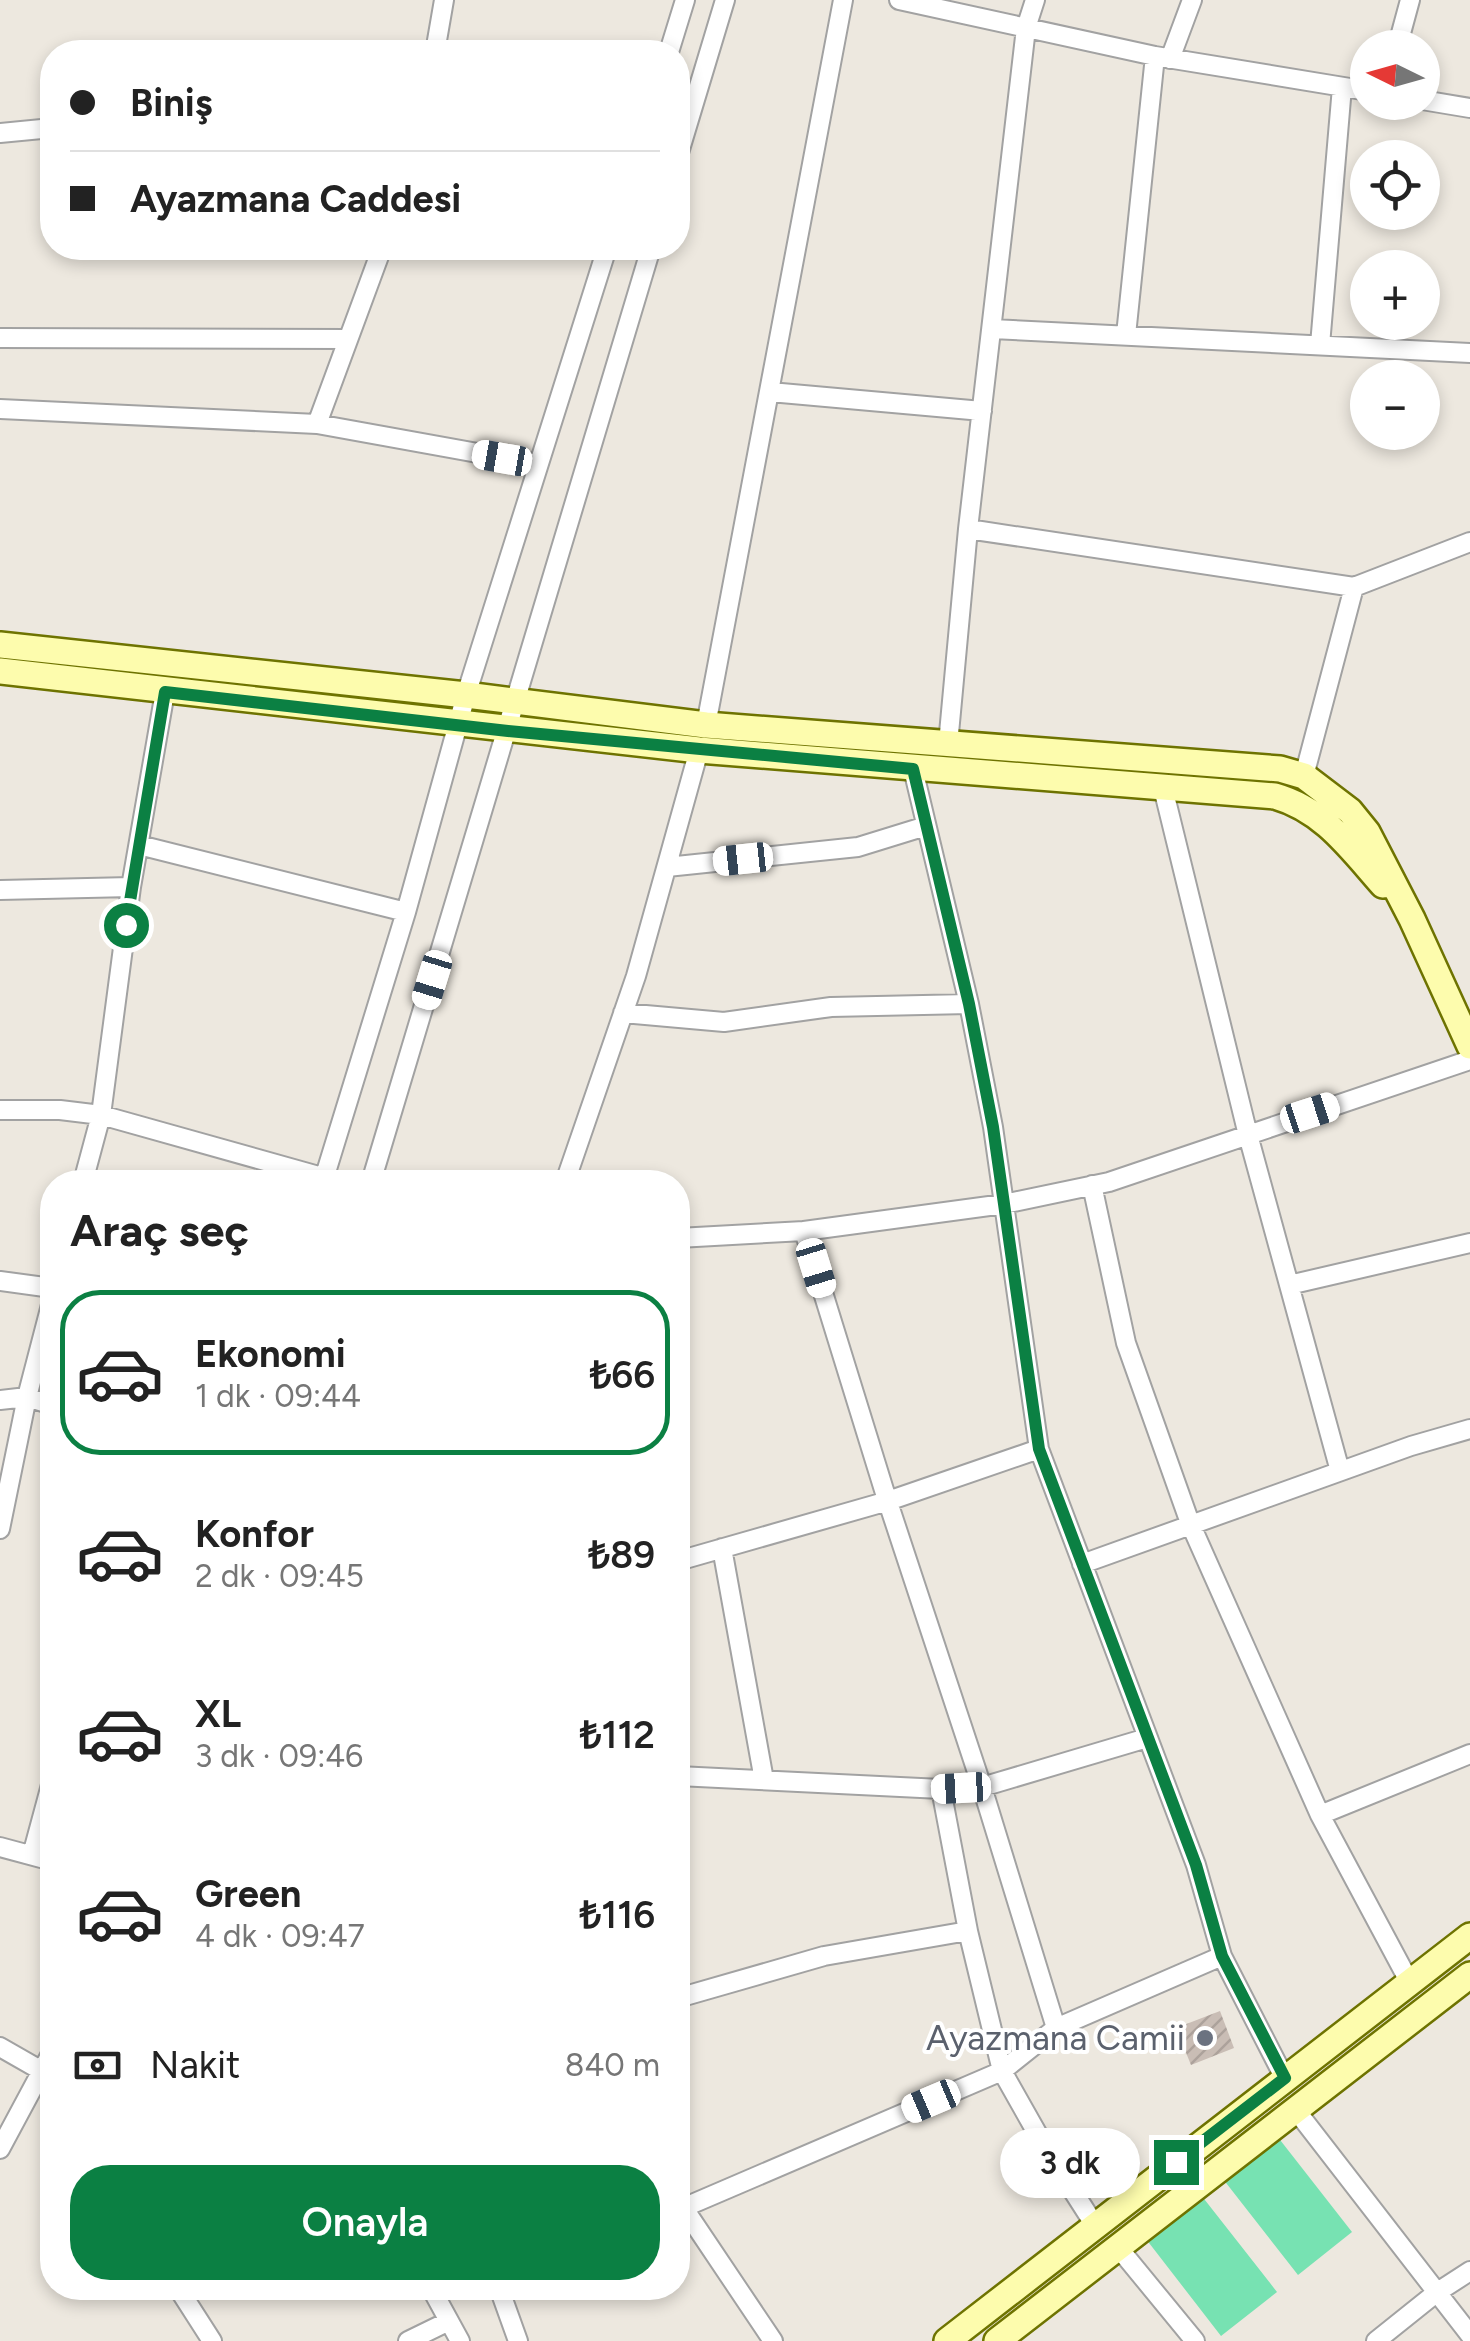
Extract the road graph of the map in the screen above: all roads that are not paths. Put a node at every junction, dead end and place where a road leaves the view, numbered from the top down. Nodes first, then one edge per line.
1 (444, 0) edge
2 (685, 0) edge
3 (725, 0) edge
4 (844, 0) edge
5 (899, 0) edge
6 (1036, 0) edge
7 (1192, 0) edge
8 (1410, 0) edge
9 (1026, 28) junction
10 (1402, 30) edge
11 (437, 40) edge
12 (673, 40) edge
13 (1162, 57) junction
14 (1342, 87) junction
15 (1350, 88) edge
16 (1440, 103) edge
17 (1470, 108) edge
18 (690, 116) edge
19 (40, 129) edge
20 (0, 133) edge
21 (378, 260) edge
22 (603, 260) edge
23 (647, 260) edge
24 (992, 329) junction
25 (1126, 336) junction
26 (0, 338) edge
27 (348, 339) junction
28 (1320, 345) junction
29 (1470, 353) edge
30 (770, 392) junction
31 (0, 409) edge
32 (982, 411) junction
33 (317, 424) junction
34 (538, 464) junction
35 (968, 530) junction
36 (1470, 542) edge
37 (1354, 587) junction
38 (0, 645) edge
39 (0, 672) edge
40 (165, 692) junction
41 (466, 695) junction
42 (517, 702) junction
43 (460, 723) junction
44 (706, 725) junction
45 (508, 731) junction
46 (915, 742) junction
47 (948, 744) junction
48 (699, 750) junction
49 (913, 769) junction
50 (1304, 776) junction
51 (1163, 788) junction
52 (926, 826) junction
53 (138, 845) junction
54 (666, 867) junction
55 (131, 887) junction
56 (0, 890) edge
57 (406, 912) junction
58 (1412, 920) junction
59 (969, 1004) junction
60 (623, 1013) junction
61 (1470, 1046) edge
62 (1470, 1060) edge
63 (0, 1110) edge
64 (101, 1116) junction
65 (1248, 1136) junction
66 (87, 1170) edge
67 (290, 1170) edge
68 (332, 1170) edge
69 (375, 1170) edge
70 (569, 1170) edge
71 (1092, 1185) junction
72 (1004, 1204) junction
73 (804, 1231) junction
74 (690, 1237) edge
75 (1470, 1243) edge
76 (0, 1281) edge
77 (1289, 1285) junction
78 (40, 1286) edge
79 (40, 1347) edge
80 (27, 1397) junction
81 (0, 1400) edge
82 (40, 1401) edge
83 (1470, 1430) edge
84 (1039, 1449) junction
85 (1340, 1470) junction
86 (888, 1501) junction
87 (1190, 1524) junction
88 (0, 1529) edge
89 (722, 1548) junction
90 (690, 1557) edge
91 (1082, 1564) junction
92 (1147, 1738) junction
93 (1470, 1754) edge
94 (690, 1777) edge
95 (764, 1780) junction
96 (982, 1787) junction
97 (940, 1789) junction
98 (1320, 1815) junction
99 (40, 1825) edge
100 (0, 1847) edge
101 (32, 1855) junction
102 (40, 1857) edge
103 (968, 1931) junction
104 (1470, 1936) edge
105 (1222, 1956) junction
106 (1470, 1975) edge
107 (1410, 1983) junction
108 (690, 1995) edge
109 (1056, 2028) junction
110 (0, 2047) edge
111 (1318, 2052) junction
112 (40, 2067) edge
113 (1002, 2071) junction
114 (1338, 2076) junction
115 (1285, 2078) junction
116 (40, 2083) edge
117 (1295, 2109) junction
118 (0, 2149) edge
119 (690, 2200) edge
120 (690, 2221) edge
121 (1094, 2224) junction
122 (1117, 2246) junction
123 (1470, 2271) edge
124 (1436, 2292) junction
125 (186, 2300) edge
126 (437, 2300) edge
127 (503, 2300) edge
128 (449, 2322) junction
129 (1470, 2335) edge
130 (212, 2341) edge
131 (408, 2341) edge
132 (460, 2341) edge
133 (518, 2341) edge
134 (773, 2341) edge
135 (947, 2341) edge
136 (997, 2341) edge
137 (1195, 2341) edge
138 (1376, 2341) edge

1 - 11 street
2 - 12 street
3 - 18 street
4 - 30 street
5 - 9 street
6 - 9 street
7 - 13 street
8 - 10 street
9 - 13 street
9 - 24 street
13 - 14 street
13 - 25 street
14 - 15 street
14 - 28 street
16 - 17 street
19 - 20 street
21 - 27 street
22 - 34 street
23 - 42 street
24 - 25 street
24 - 32 street
25 - 28 street
26 - 27 street
27 - 33 street
28 - 29 street
30 - 32 street
30 - 44 street
31 - 33 street
32 - 35 street
33 - 34 street
34 - 41 street
35 - 37 street
35 - 47 street
36 - 37 street
37 - 50 street
38 - 41 main road
39 - 40 main road
40 - 43 main road
40 - 53 street
41 - 42 main road
41 - 43 street
42 - 44 main road
42 - 45 street
43 - 45 main road
43 - 57 street
44 - 46 main road
44 - 48 main road
45 - 48 main road
45 - 69 street
46 - 47 main road
46 - 49 main road
47 - 50 main road
48 - 49 main road
48 - 54 street
49 - 51 main road
49 - 52 street
50 - 58 main road
51 - 58 main road
51 - 65 street
52 - 54 street
52 - 59 street
53 - 55 street
53 - 57 street
54 - 60 street
55 - 56 street
55 - 64 street
57 - 68 street
58 - 61 main road
59 - 60 street
59 - 72 street
60 - 70 street
62 - 65 street
63 - 64 street
64 - 66 street
64 - 67 street
65 - 71 street
65 - 77 street
71 - 72 street
71 - 87 street
72 - 73 street
72 - 84 street
73 - 74 street
73 - 86 street
75 - 77 street
76 - 78 street
77 - 85 street
79 - 80 street
80 - 81 street
80 - 82 street
80 - 88 street
83 - 85 street
84 - 86 street
84 - 91 street
85 - 87 street
86 - 89 street
86 - 96 street
87 - 91 street
87 - 98 street
89 - 90 street
89 - 95 street
91 - 92 street
92 - 96 street
92 - 105 street
93 - 98 street
94 - 95 street
95 - 97 street
96 - 97 street
96 - 109 street
97 - 103 street
98 - 107 street
99 - 101 street
100 - 101 street
101 - 102 street
103 - 108 street
103 - 113 street
104 - 107 main road
105 - 109 street
105 - 115 street
106 - 114 main road
107 - 111 main road
109 - 113 street
110 - 112 street
111 - 114 main road
111 - 115 main road
113 - 119 street
113 - 121 street
114 - 117 main road
115 - 121 main road
116 - 118 street
117 - 122 main road
117 - 124 street
120 - 134 street
121 - 135 main road
122 - 136 main road
122 - 137 street
123 - 124 street
124 - 129 street
124 - 138 street
125 - 130 street
126 - 128 street
127 - 133 street
128 - 131 street
128 - 132 street

